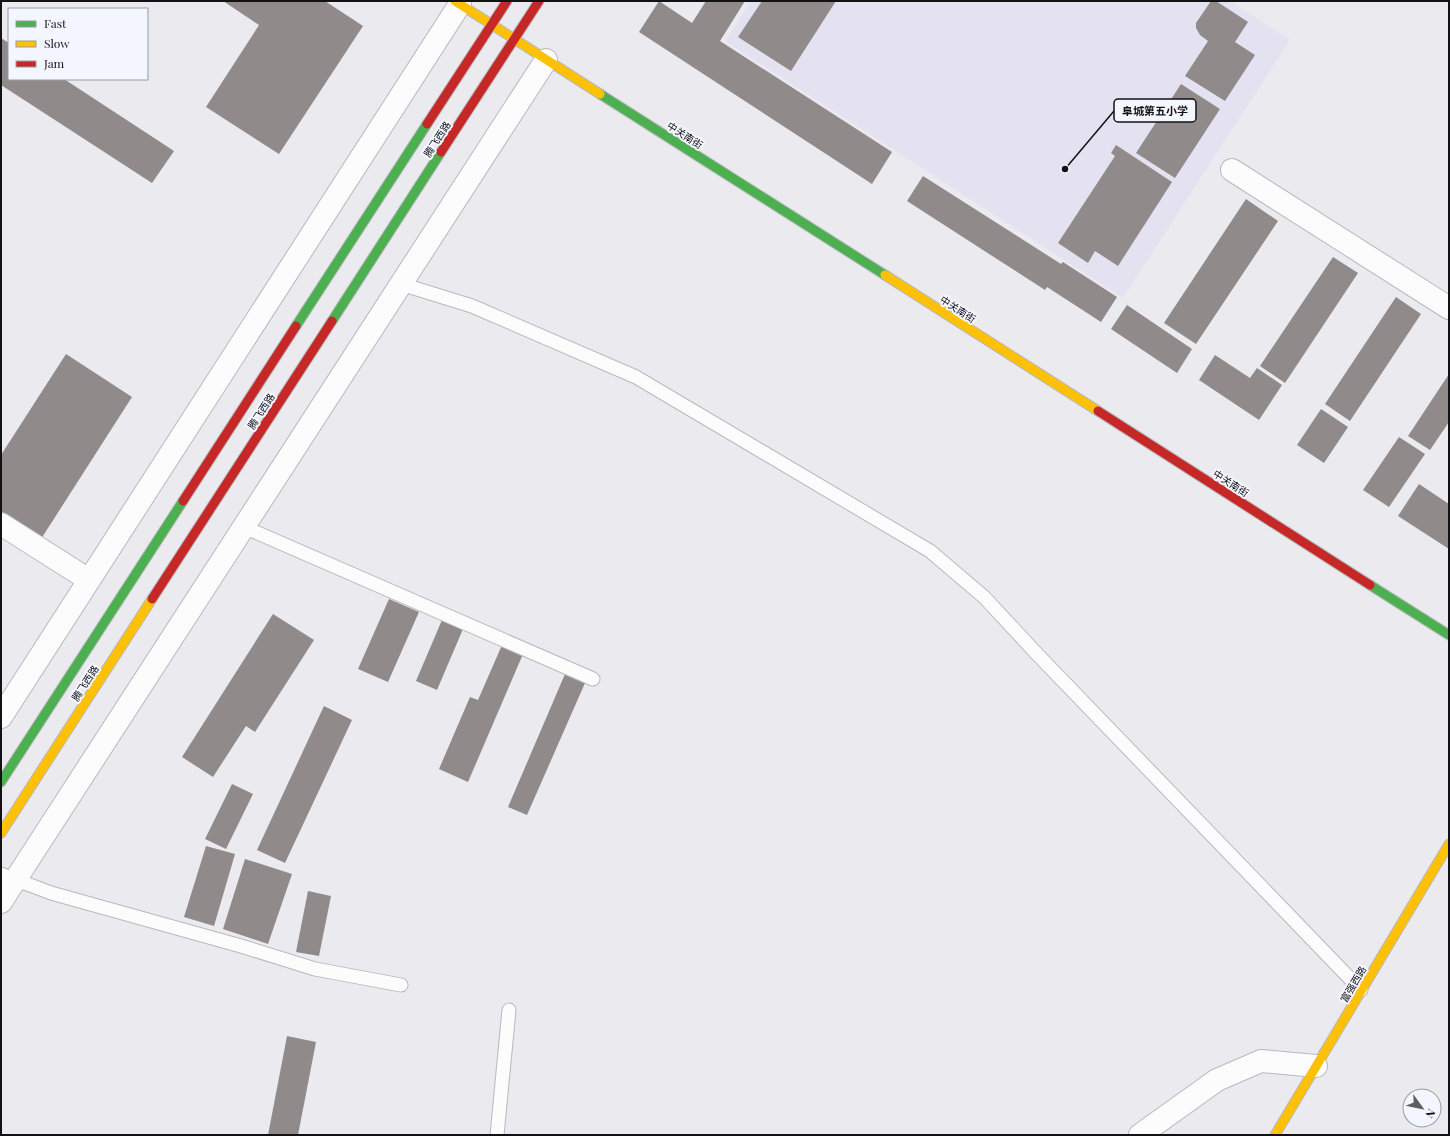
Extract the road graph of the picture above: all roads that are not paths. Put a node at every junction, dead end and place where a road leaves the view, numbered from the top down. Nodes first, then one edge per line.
1 (507, 1) edge
2 (539, 1) edge
3 (458, 3) edge
4 (492, 24) junction
5 (515, 40) junction
6 (546, 60) junction
7 (1232, 170) dead end
8 (401, 284) junction
9 (1449, 308) edge
10 (1, 524) edge
11 (244, 527) junction
12 (89, 580) junction
13 (1449, 635) edge
14 (593, 679) dead end
15 (1, 717) edge
16 (1, 782) edge
17 (1, 833) edge
18 (1449, 844) edge
19 (8, 877) edge
20 (1, 902) edge
21 (401, 985) dead end
22 (1361, 990) junction
23 (509, 1010) dead end
24 (1316, 1066) junction
25 (497, 1135) edge
26 (1140, 1135) edge
27 (1275, 1135) edge

1 - 4 street, 腾飞西路
2 - 5 street, 腾飞西路
3 - 4 street, 中关南街
3 - 12 street
4 - 5 street, 中关南街
4 - 16 street, 腾飞西路
5 - 6 street, 中关南街
5 - 17 street, 腾飞西路
6 - 8 street
6 - 13 street, 中关南街
7 - 9 street
8 - 11 street
8 - 22 lane
10 - 12 street
11 - 14 lane
11 - 19 street
12 - 15 street
18 - 22 street, 富强西路
19 - 20 street
19 - 21 lane
22 - 24 street, 富强西路
23 - 25 lane
24 - 26 street
24 - 27 street, 富强西路

